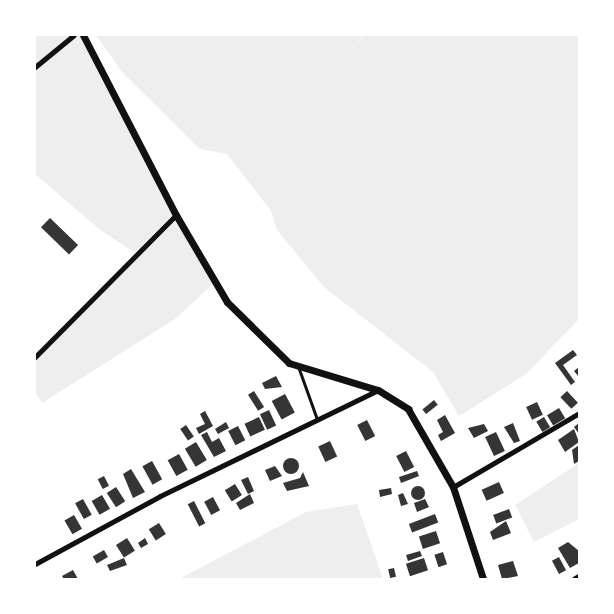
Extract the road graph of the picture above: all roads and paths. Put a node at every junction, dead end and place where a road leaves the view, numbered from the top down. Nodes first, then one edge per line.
1 (74, 35) edge
2 (83, 35) edge
3 (35, 67) edge
4 (176, 215) junction
5 (35, 357) edge
6 (299, 368) junction
7 (378, 390) junction
8 (579, 413) edge
9 (318, 420) junction
10 (453, 487) junction
11 (35, 564) edge
12 (579, 577) edge
13 (483, 579) edge
14 (575, 579) edge

1 - 3 street
2 - 4 street
4 - 5 street
4 - 6 street
6 - 7 street
6 - 9 lane
7 - 9 street
7 - 10 street
8 - 10 street
9 - 11 street
10 - 13 street
12 - 14 street

